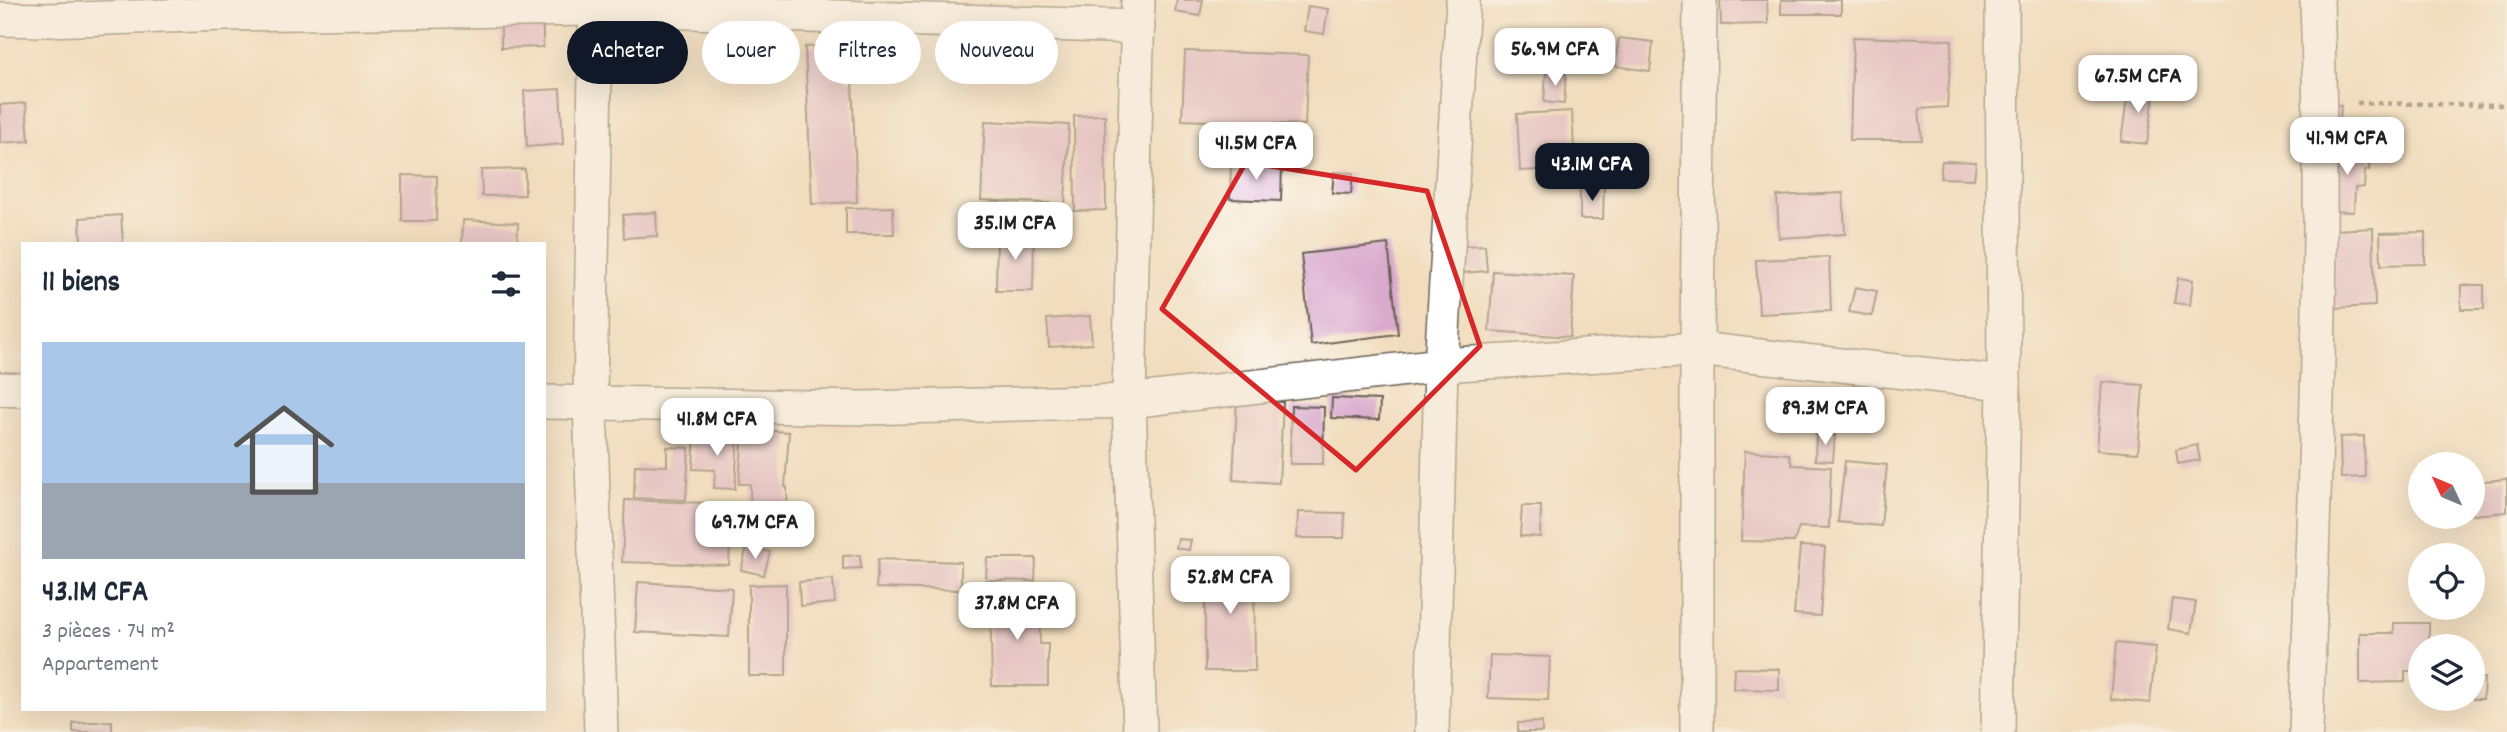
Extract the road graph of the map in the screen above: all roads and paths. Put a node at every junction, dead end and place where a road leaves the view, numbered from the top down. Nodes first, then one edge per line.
1 (1462, 0) edge
2 (1700, 0) edge
3 (2002, 0) edge
4 (2317, 0) edge
5 (596, 4) edge
6 (51, 10) edge
7 (1138, 13) edge
8 (0, 19) edge
9 (2320, 102) junction
10 (2507, 105) edge
11 (1697, 349) junction
12 (1441, 365) junction
13 (2004, 383) junction
14 (0, 389) edge
15 (21, 390) edge
16 (1129, 401) junction
17 (546, 402) edge
18 (590, 402) junction
19 (601, 732) edge
20 (1140, 732) edge
21 (1432, 732) edge
22 (1698, 732) edge
23 (1998, 732) edge
24 (2306, 732) edge

1 - 12 street
2 - 11 street
3 - 13 street
4 - 9 street
5 - 6 street
5 - 7 street
5 - 18 street
6 - 8 street
7 - 16 street
9 - 10 path
9 - 24 street
11 - 12 street
11 - 13 street
11 - 22 street
12 - 16 street
12 - 21 street
13 - 23 street
14 - 15 street
16 - 18 street
16 - 20 street
17 - 18 street
18 - 19 street

